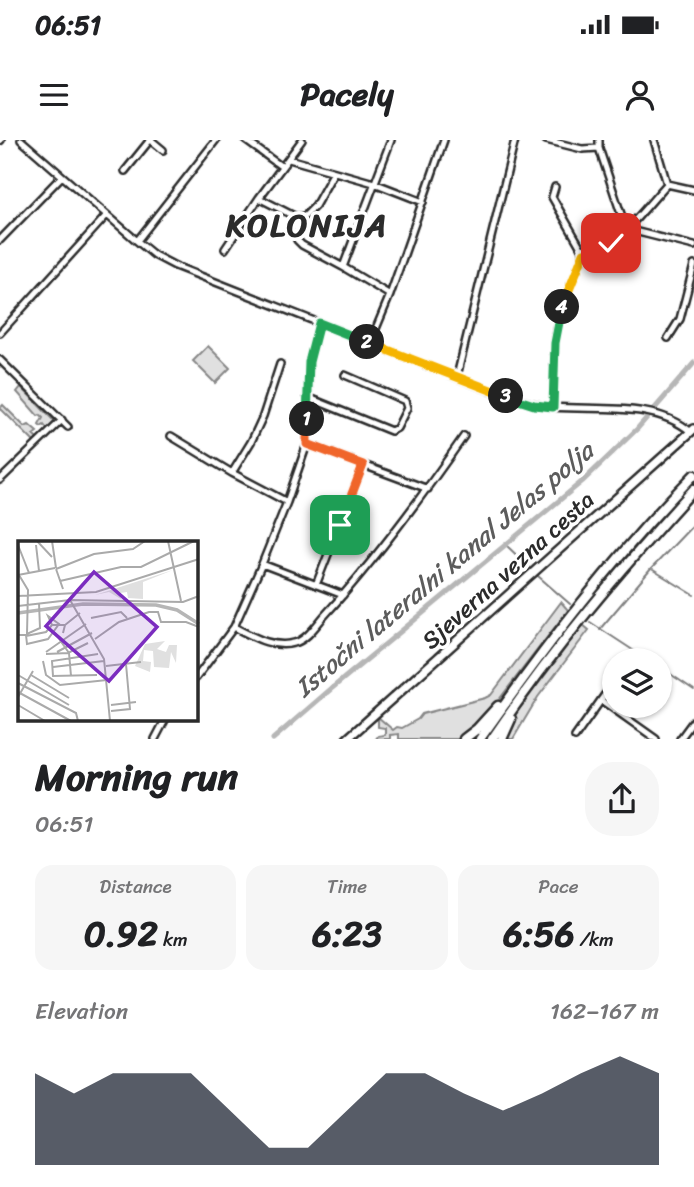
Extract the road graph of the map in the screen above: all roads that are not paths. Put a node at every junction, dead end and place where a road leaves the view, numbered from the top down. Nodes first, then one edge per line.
1 (21, 140) edge
2 (150, 140) edge
3 (216, 140) edge
4 (245, 140) edge
5 (302, 140) edge
6 (391, 140) edge
7 (444, 140) edge
8 (515, 140) edge
9 (546, 140) edge
10 (599, 140) edge
11 (654, 140) edge
12 (599, 148) junction
13 (163, 150) dead end
14 (289, 159) junction
15 (282, 167) junction
16 (125, 171) dead end
17 (334, 172) junction
18 (61, 176) junction
19 (374, 183) junction
20 (667, 184) junction
21 (555, 187) dead end
22 (694, 190) edge
23 (259, 198) junction
24 (423, 202) junction
25 (106, 216) junction
26 (296, 217) junction
27 (626, 229) junction
28 (0, 240) edge
29 (136, 241) junction
30 (694, 246) edge
31 (225, 249) dead end
32 (584, 253) junction
33 (694, 265) edge
34 (343, 267) junction
35 (390, 295) junction
36 (319, 323) junction
37 (0, 333) edge
38 (668, 338) dead end
39 (370, 343) junction
40 (0, 360) edge
41 (280, 364) dead end
42 (345, 376) dead end
43 (457, 376) junction
44 (307, 397) junction
45 (553, 407) junction
46 (62, 421) junction
47 (68, 427) dead end
48 (692, 430) edge
49 (171, 436) dead end
50 (464, 436) dead end
51 (307, 444) junction
52 (363, 465) junction
53 (232, 473) junction
54 (694, 475) edge
55 (0, 480) edge
56 (428, 489) junction
57 (694, 489) edge
58 (287, 502) junction
59 (262, 564) junction
60 (316, 585) junction
61 (343, 595) junction
62 (234, 627) junction
63 (532, 668) junction
64 (198, 675) edge
65 (530, 685) junction
66 (601, 700) joint
67 (694, 720) edge
68 (164, 722) edge
69 (575, 737) dead end
70 (155, 739) edge
71 (347, 739) edge
72 (464, 739) edge
73 (480, 739) edge
74 (492, 739) edge
75 (502, 739) edge
76 (656, 739) edge
77 (680, 739) edge

1 - 18 street
2 - 13 street
2 - 16 street
3 - 29 street
4 - 15 street
5 - 14 street
6 - 19 street
7 - 24 street
8 - 43 street
9 - 12 street
10 - 12 street
11 - 20 street
12 - 27 street
14 - 15 street
14 - 17 street
15 - 23 street
17 - 19 street
17 - 26 street
18 - 25 street
18 - 28 street
19 - 24 street
19 - 34 street
20 - 22 street
20 - 27 street
21 - 32 street
23 - 26 street
23 - 31 street
24 - 35 street
25 - 29 street
25 - 37 street
26 - 34 street
27 - 30 street
27 - 32 street
29 - 36 street
32 - 45 street
33 - 38 street
34 - 35 street
35 - 39 street
36 - 39 street
36 - 44 street
39 - 43 street
40 - 46 street
41 - 53 street
42 - 44 street
43 - 45 street
44 - 51 street
45 - 48 street
46 - 47 street
46 - 55 street
48 - 71 main road, Sjeverna vezna cesta
49 - 53 street
50 - 56 street
51 - 52 street
51 - 58 street
52 - 56 street
52 - 60 street
53 - 58 street
54 - 63 highway
56 - 61 street
57 - 65 highway
58 - 59 street
59 - 60 street
59 - 62 street
60 - 61 street
61 - 62 street
62 - 64 street
63 - 72 highway
63 - 73 highway
65 - 74 highway
65 - 75 highway
66 - 69 street
66 - 76 street
67 - 77 street
68 - 70 street

